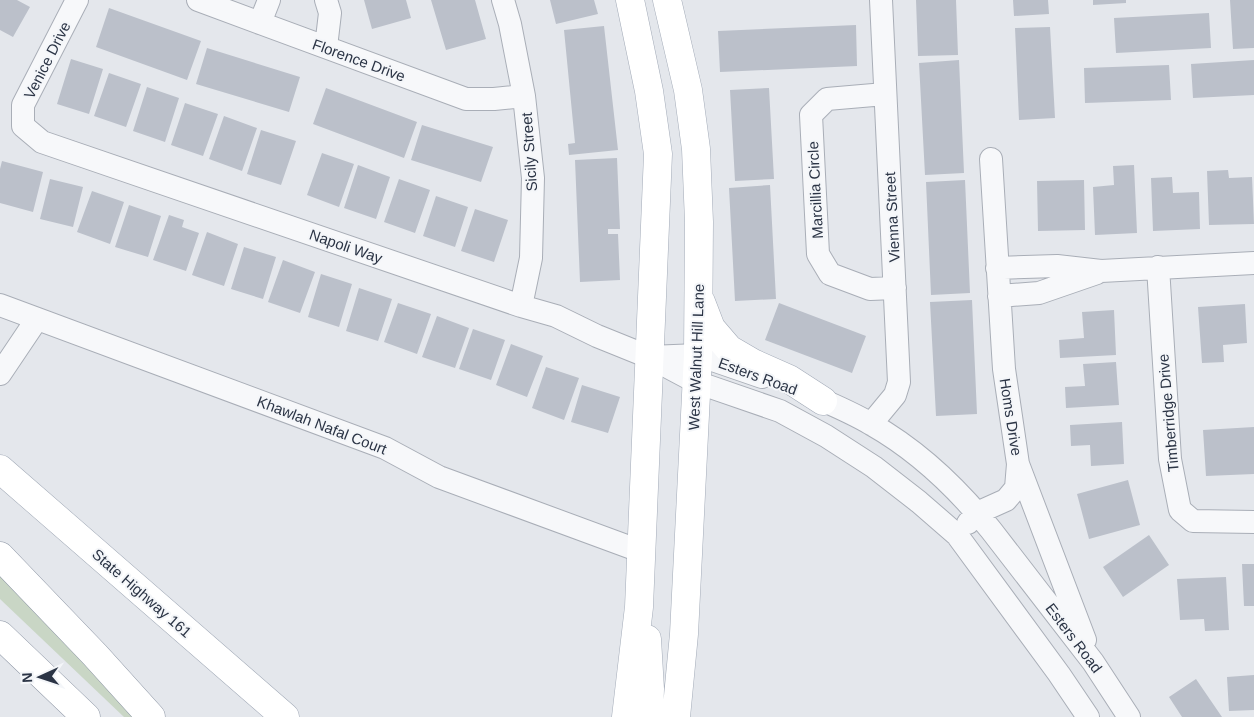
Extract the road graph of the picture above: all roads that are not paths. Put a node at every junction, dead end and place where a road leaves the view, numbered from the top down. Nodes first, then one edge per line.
1 (77, 0) edge
2 (198, 0) edge
3 (269, 0) edge
4 (326, 0) edge
5 (503, 0) edge
6 (630, 0) edge
7 (673, 0) edge
8 (881, 0) edge
9 (260, 23) junction
10 (326, 47) junction
11 (885, 94) junction
12 (524, 96) junction
13 (42, 142) joint
14 (991, 159) dead end
15 (1254, 263) edge
16 (1158, 267) junction
17 (997, 268) junction
18 (1101, 271) junction
19 (895, 288) junction
20 (698, 294) junction
21 (999, 296) junction
22 (0, 305) edge
23 (521, 306) junction
24 (37, 319) junction
25 (698, 355) junction
26 (649, 357) junction
27 (0, 374) edge
28 (696, 382) junction
29 (823, 401) junction
30 (871, 424) junction
31 (1018, 464) junction
32 (0, 468) edge
33 (977, 513) junction
34 (1254, 522) edge
35 (957, 535) junction
36 (640, 551) junction
37 (0, 556) edge
38 (639, 606) junction
39 (0, 635) edge
40 (1093, 662) junction
41 (86, 717) edge
42 (151, 717) edge
43 (285, 717) edge
44 (626, 717) edge
45 (648, 717) edge
46 (676, 717) edge
47 (1088, 717) edge
48 (1129, 717) edge

1 - 13 street, Venice Drive
2 - 9 street, Florence Drive
3 - 9 street
4 - 10 street
5 - 12 street, Sicily Street
6 - 26 main road
7 - 20 main road, West Walnut Hill Lane
8 - 11 street, Vienna Street
9 - 10 street, Florence Drive
10 - 12 street, Florence Drive
11 - 19 street, Vienna Street
11 - 19 street, Marcillia Circle
12 - 23 street, Sicily Street
13 - 23 street, Napoli Way
14 - 17 street, Homs Drive
15 - 16 street
16 - 18 street
16 - 34 street, Timberridge Drive
17 - 18 street
17 - 21 street, Homs Drive
18 - 21 street
19 - 30 street, Vienna Street
20 - 25 main road, West Walnut Hill Lane
20 - 29 main road
21 - 31 street, Homs Drive
22 - 24 street, Khawlah Nafal Court
23 - 26 street, Napoli Way
24 - 27 street
24 - 36 street, Khawlah Nafal Court
25 - 26 street, Esters Road
25 - 28 main road, West Walnut Hill Lane
25 - 29 street, Esters Road
26 - 28 street, Esters Road
26 - 36 main road
28 - 35 street, Esters Road
28 - 46 main road, West Walnut Hill Lane
29 - 30 street, Esters Road
30 - 33 street, Esters Road
31 - 33 street
31 - 40 street, Homs Drive
32 - 43 main road, State Highway 161
33 - 35 street
33 - 40 street, Esters Road
35 - 47 street, Esters Road
36 - 38 main road
37 - 42 main road
38 - 44 main road
38 - 45 main road
39 - 41 main road
40 - 48 street, Esters Road

